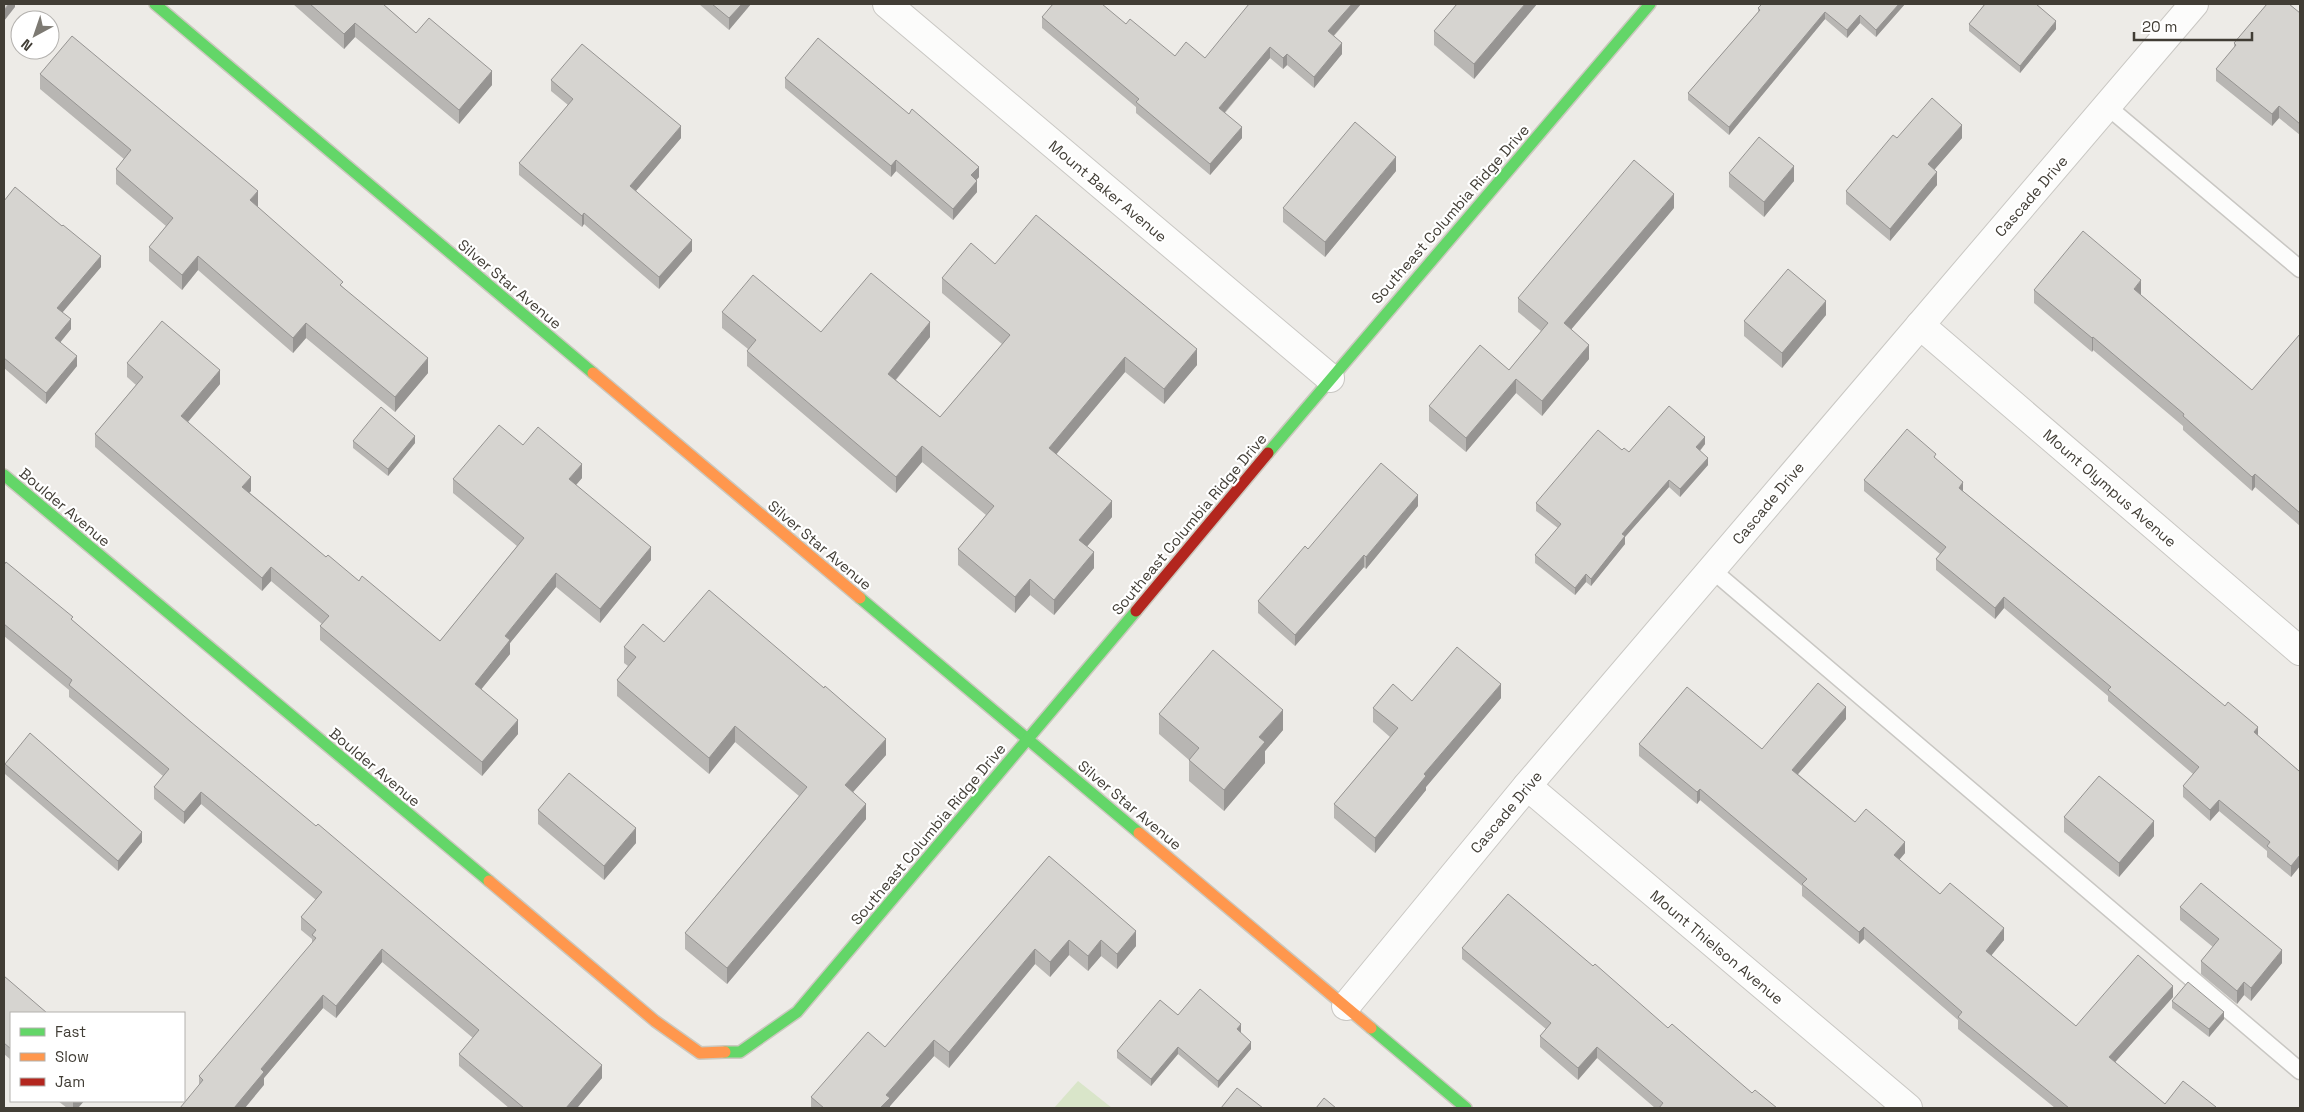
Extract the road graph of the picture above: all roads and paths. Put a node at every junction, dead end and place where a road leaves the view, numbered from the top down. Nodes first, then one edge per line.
1 (155, 4) edge
2 (887, 4) edge
3 (1650, 4) edge
4 (2194, 4) edge
5 (2108, 107) junction
6 (2300, 269) edge
7 (1920, 325) junction
8 (1330, 378) junction
9 (4, 475) edge
10 (1711, 569) junction
11 (2300, 650) edge
12 (1028, 740) junction
13 (1527, 786) junction
14 (1346, 1006) junction
15 (740, 1052) joint
16 (2300, 1071) edge
17 (1466, 1108) edge
18 (1908, 1108) edge

1 - 12 street, Silver Star Avenue
2 - 8 street, Mount Baker Avenue
3 - 8 street, Southeast Columbia Ridge Drive
4 - 5 street, Cascade Drive
5 - 6 lane
5 - 7 street, Cascade Drive
7 - 10 street, Cascade Drive
7 - 11 street, Mount Olympus Avenue
8 - 12 street, Southeast Columbia Ridge Drive
9 - 15 street, Boulder Avenue
10 - 13 street, Cascade Drive
10 - 16 lane
12 - 14 street, Silver Star Avenue
12 - 15 street, Southeast Columbia Ridge Drive
13 - 14 street, Cascade Drive
13 - 18 street, Mount Thielson Avenue
14 - 17 street, Silver Star Avenue

